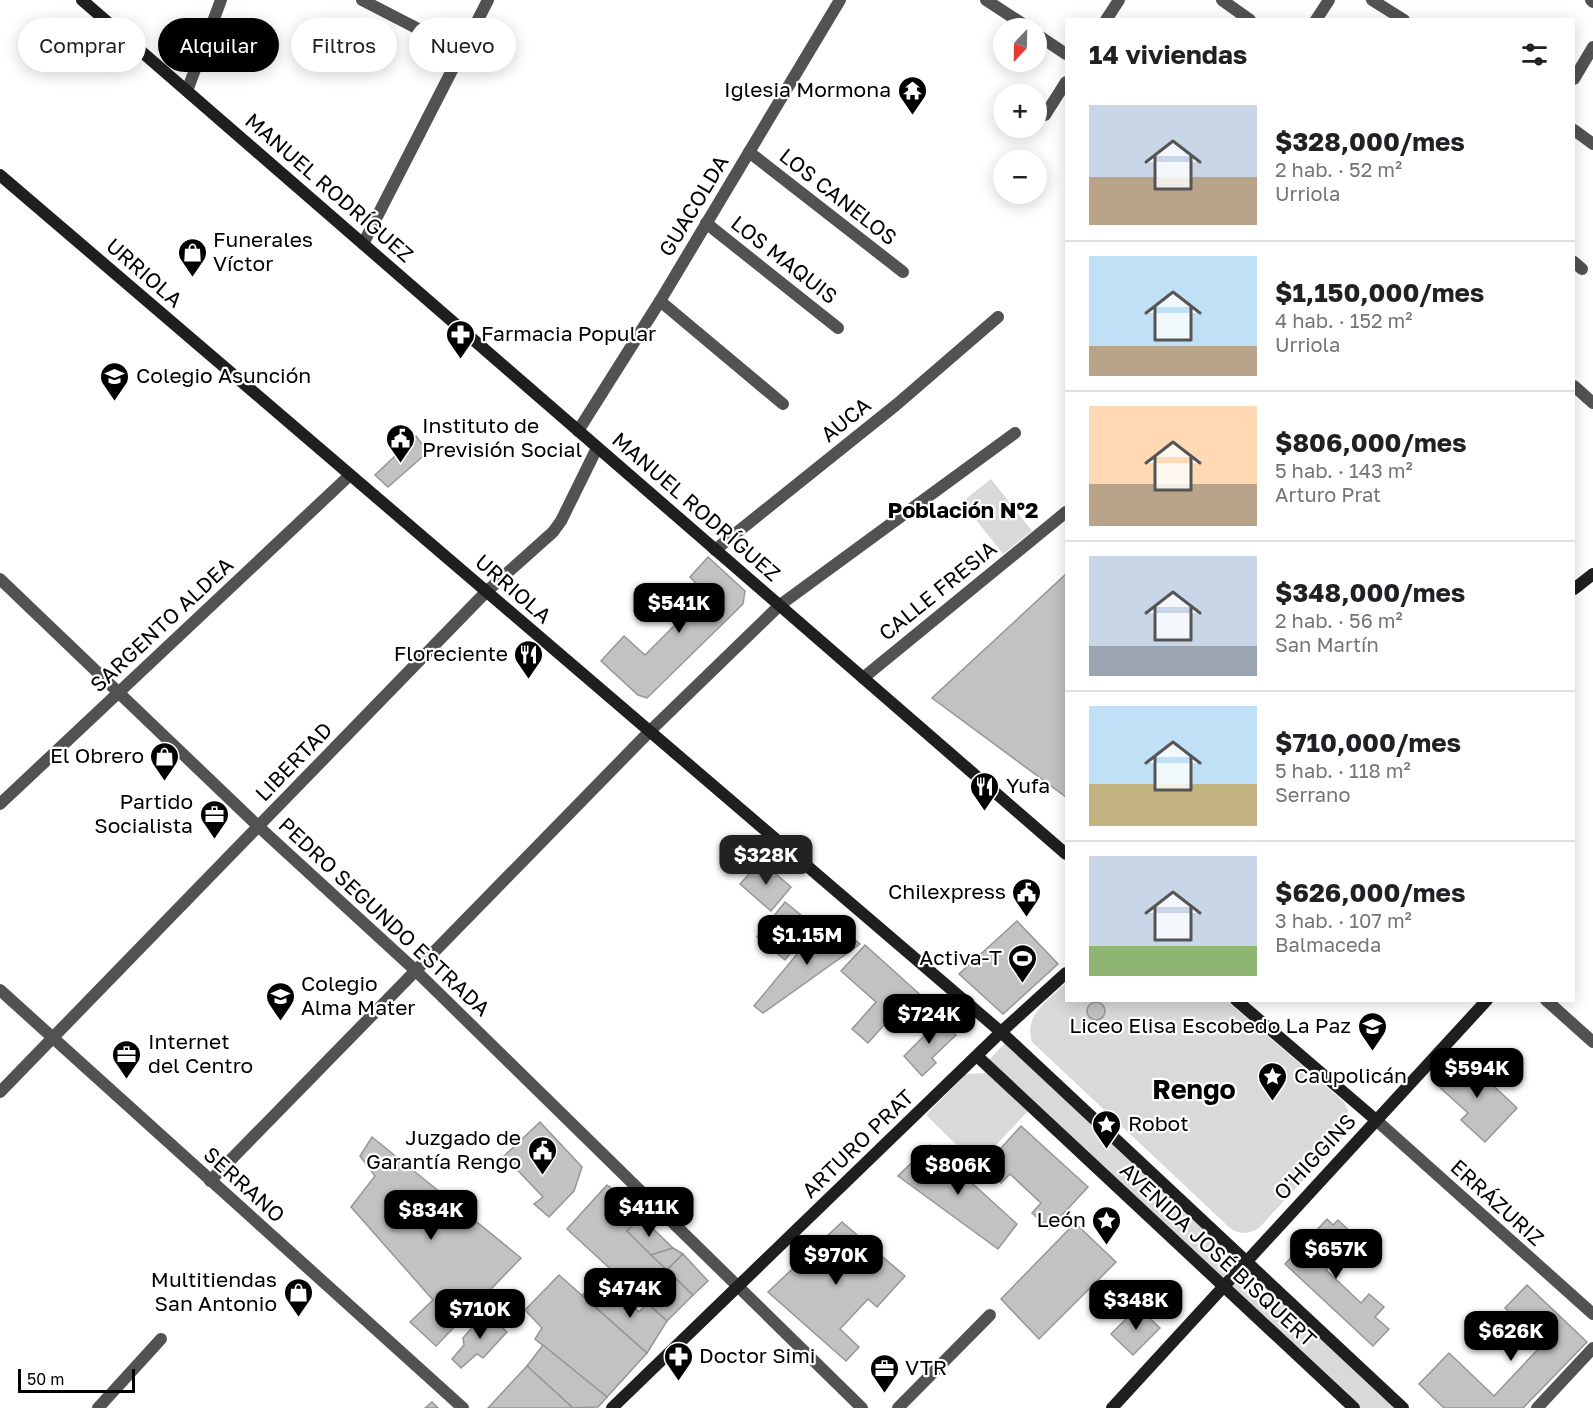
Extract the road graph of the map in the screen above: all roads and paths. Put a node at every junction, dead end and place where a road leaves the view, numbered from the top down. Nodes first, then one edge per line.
1 (82, 0) edge
2 (221, 0) edge
3 (362, 0) edge
4 (488, 0) edge
5 (840, 0) edge
6 (986, 0) edge
7 (1119, 0) edge
8 (1222, 0) edge
9 (1329, 0) edge
10 (1372, 0) edge
11 (478, 18) edge
12 (1014, 18) edge
13 (1107, 18) edge
14 (1247, 18) edge
15 (1317, 18) edge
16 (1401, 18) edge
17 (409, 24) edge
18 (1047, 41) edge
19 (1593, 47) edge
20 (1065, 53) edge
21 (450, 72) edge
22 (1575, 77) edge
23 (1065, 84) edge
24 (187, 92) junction
25 (1047, 113) edge
26 (1575, 131) edge
27 (1593, 144) edge
28 (749, 152) junction
29 (0, 175) edge
30 (706, 224) junction
31 (363, 244) junction
32 (903, 272) dead end
33 (660, 301) junction
34 (998, 317) dead end
35 (838, 328) dead end
36 (1575, 387) edge
37 (783, 404) dead end
38 (1593, 404) edge
39 (578, 431) junction
40 (1015, 433) dead end
41 (597, 447) junction
42 (350, 475) junction
43 (1065, 513) edge
44 (715, 549) junction
45 (1593, 574) edge
46 (0, 579) edge
47 (1575, 588) edge
48 (486, 592) junction
49 (780, 605) junction
50 (863, 678) junction
51 (119, 693) junction
52 (650, 732) junction
53 (0, 804) edge
54 (259, 827) junction
55 (1065, 853) edge
56 (415, 970) junction
57 (1065, 974) edge
58 (0, 990) edge
59 (1238, 1002) edge
60 (1485, 1002) edge
61 (1548, 1002) edge
62 (1001, 1032) junction
63 (52, 1038) junction
64 (1593, 1042) edge
65 (977, 1056) junction
66 (0, 1092) edge
67 (1376, 1120) junction
68 (210, 1181) junction
69 (1245, 1261) junction
70 (737, 1288) junction
71 (1224, 1288) junction
72 (1593, 1314) edge
73 (990, 1315) dead end
74 (161, 1339) dead end
75 (1593, 1348) edge
76 (98, 1408) edge
77 (464, 1408) edge
78 (612, 1408) edge
79 (862, 1408) edge
80 (898, 1408) edge
81 (1112, 1408) edge
82 (1354, 1408) edge
83 (1403, 1408) edge
84 (1537, 1408) edge

1 - 24 main road, MANUEL RODRÍGUEZ
2 - 24 street
3 - 17 street
4 - 11 street
5 - 28 street, GUACOLDA
6 - 12 street
7 - 13 street
8 - 14 street
9 - 15 street
10 - 16 street
18 - 20 street
19 - 22 street
21 - 31 street
23 - 25 street
24 - 31 main road, MANUEL RODRÍGUEZ
26 - 27 street
28 - 30 street, GUACOLDA
28 - 32 street, LOS CANELOS
29 - 42 main road, URRIOLA
30 - 33 street, GUACOLDA
30 - 35 street, LOS MAQUIS
31 - 39 main road, MANUEL RODRÍGUEZ
33 - 37 street
33 - 39 street, GUACOLDA
34 - 44 street, AUCA
36 - 38 street
39 - 41 main road, MANUEL RODRÍGUEZ
40 - 49 street
41 - 44 main road, MANUEL RODRÍGUEZ
41 - 48 street, LIBERTAD
42 - 48 main road, URRIOLA
42 - 51 street, SARGENTO ALDEA
43 - 50 street, CALLE FRESIA
44 - 49 main road, MANUEL RODRÍGUEZ
45 - 47 main road
46 - 51 street, PEDRO SEGUNDO ESTRADA
48 - 52 main road, URRIOLA
48 - 54 street, LIBERTAD
49 - 50 main road, MANUEL RODRÍGUEZ
49 - 52 street
50 - 55 main road, MANUEL RODRÍGUEZ
51 - 53 street, SARGENTO ALDEA
51 - 54 street, PEDRO SEGUNDO ESTRADA
52 - 56 street
52 - 62 main road, URRIOLA
54 - 56 street, PEDRO SEGUNDO ESTRADA
54 - 63 street, LIBERTAD
56 - 68 street
56 - 70 street, PEDRO SEGUNDO ESTRADA
57 - 62 main road, ARTURO PRAT
58 - 63 street, SERRANO
59 - 67 main road
60 - 67 main road, O'HIGGINS
61 - 64 street
62 - 65 main road, ARTURO PRAT
62 - 69 main road, AVENIDA JOSÉ BISQUERT
63 - 66 street, LIBERTAD
63 - 68 street, SERRANO
65 - 70 main road, ARTURO PRAT
65 - 71 main road, AVENIDA JOSÉ BISQUERT
67 - 69 main road, O'HIGGINS
67 - 72 street, ERRÁZURIZ
68 - 77 street, SERRANO
69 - 71 main road, O'HIGGINS
69 - 83 main road, AVENIDA JOSÉ BISQUERT
70 - 78 main road, ARTURO PRAT
70 - 79 street, PEDRO SEGUNDO ESTRADA
71 - 81 main road, O'HIGGINS
71 - 82 main road, AVENIDA JOSÉ BISQUERT
73 - 80 street
74 - 76 street
75 - 84 street

